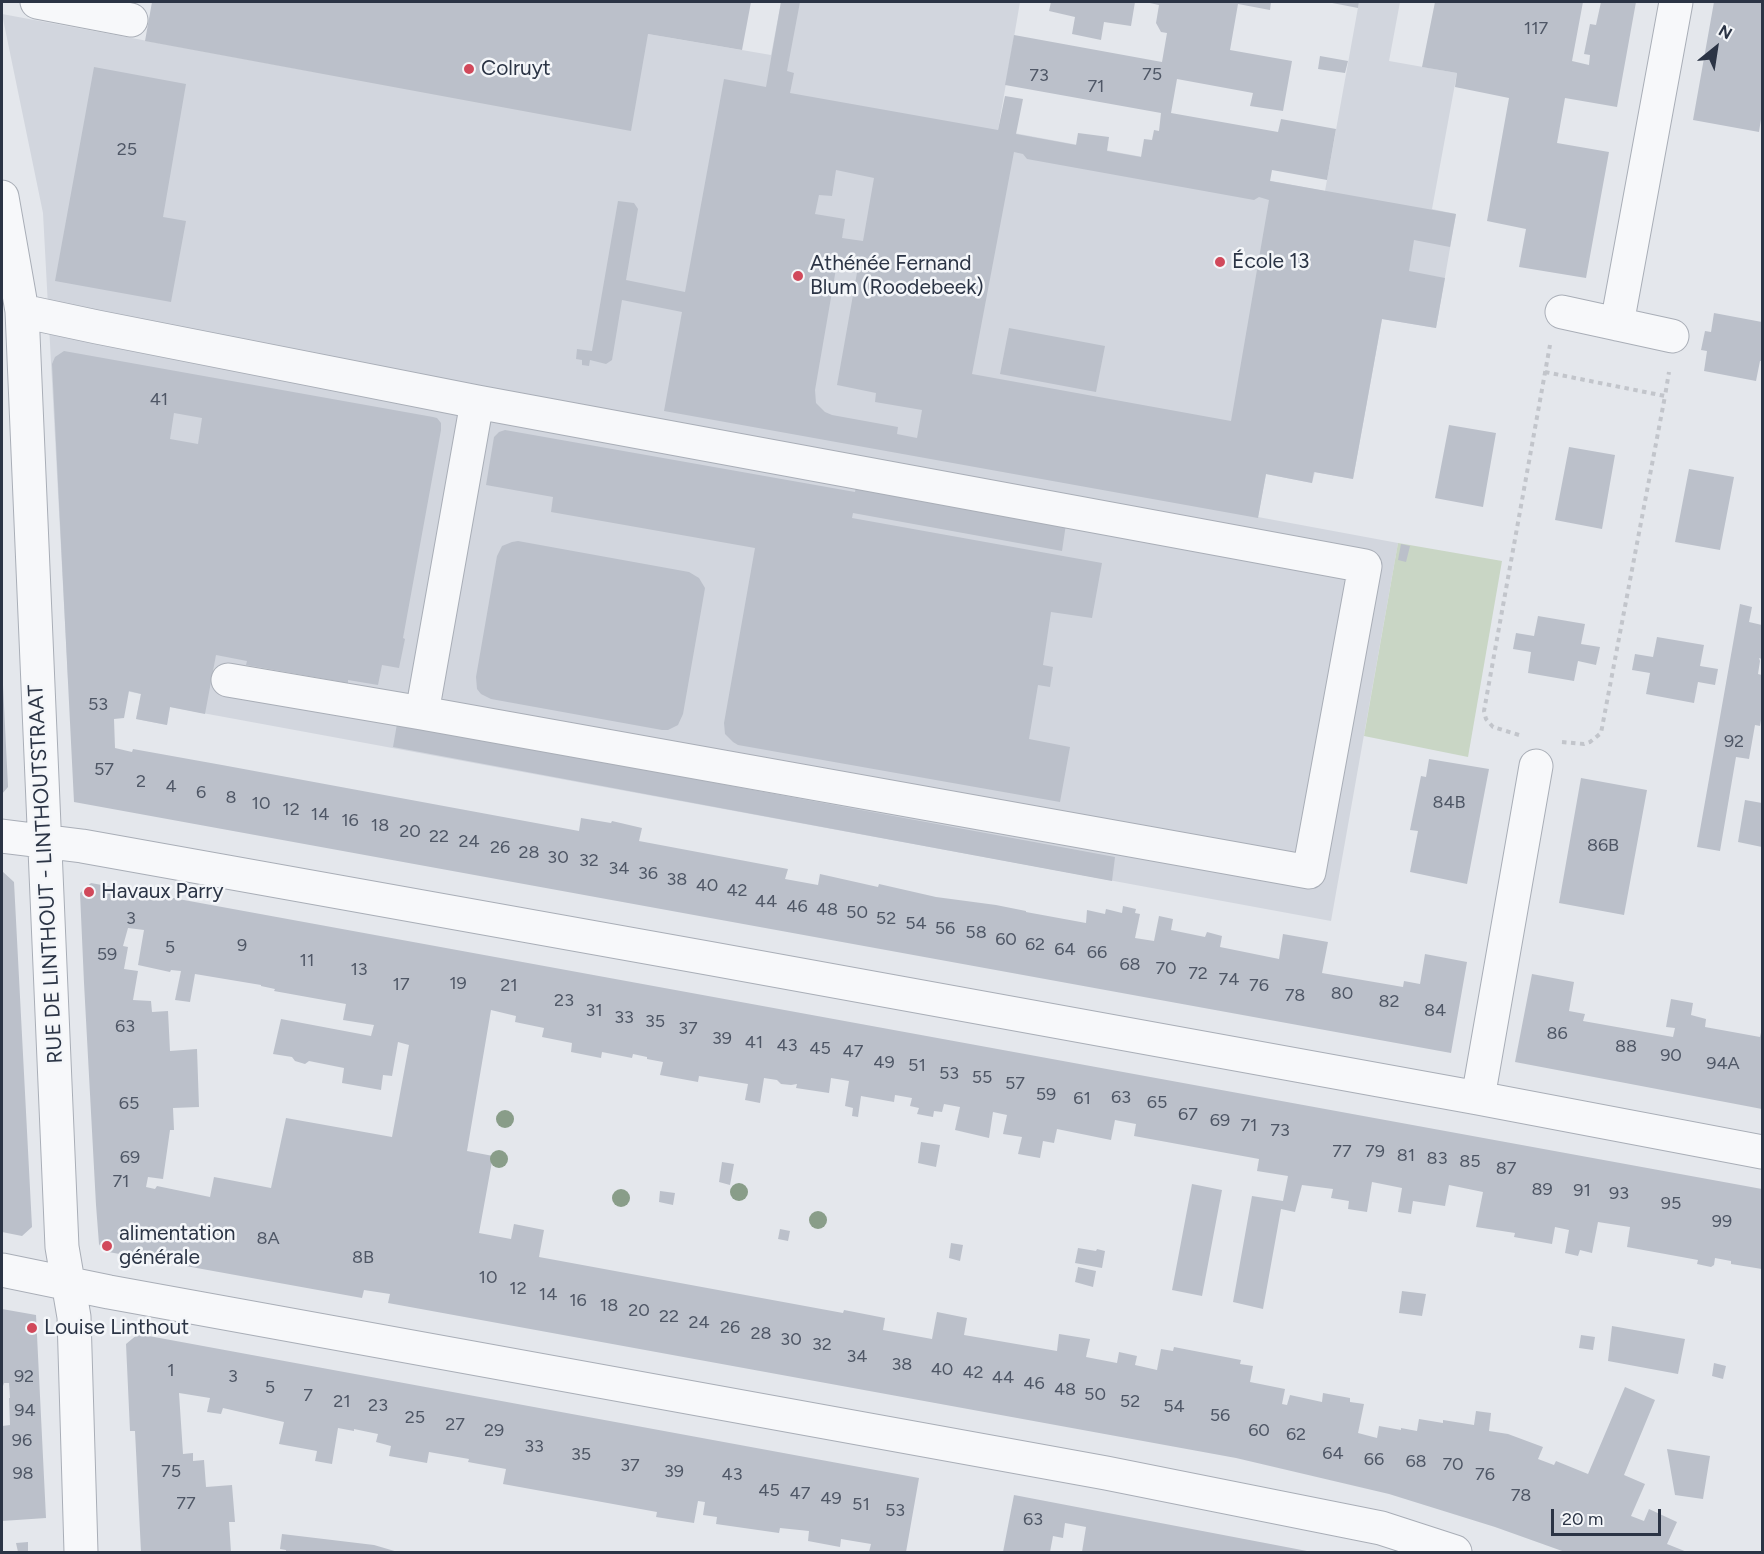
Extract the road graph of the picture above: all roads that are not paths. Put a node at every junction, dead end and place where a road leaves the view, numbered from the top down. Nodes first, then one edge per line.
1 (37, 2) edge
2 (1676, 2) edge
3 (131, 20) dead end
4 (2, 196) edge
5 (22, 311) junction
6 (1617, 324) junction
7 (1556, 326) road end
8 (1672, 336) road end
9 (477, 402) junction
10 (228, 680) dead end
11 (422, 713) junction
12 (1538, 748) road end
13 (2, 836) edge
14 (44, 840) junction
15 (1478, 1098) junction
16 (1762, 1152) edge
17 (2, 1270) edge
18 (68, 1283) junction
19 (81, 1552) edge
20 (1455, 1552) edge

1 - 3 street
2 - 6 street
4 - 5 street, RUE DE LINTHOUT - LINTHOUTSTRAAT
5 - 9 street
5 - 14 street, RUE DE LINTHOUT - LINTHOUTSTRAAT
6 - 7 street
6 - 8 street
9 - 11 street
9 - 11 street
10 - 11 street
12 - 15 street
13 - 14 street
14 - 15 street
14 - 18 street, RUE DE LINTHOUT - LINTHOUTSTRAAT
15 - 16 street
17 - 18 street
18 - 19 street, RUE DE LINTHOUT - LINTHOUTSTRAAT
18 - 20 street

